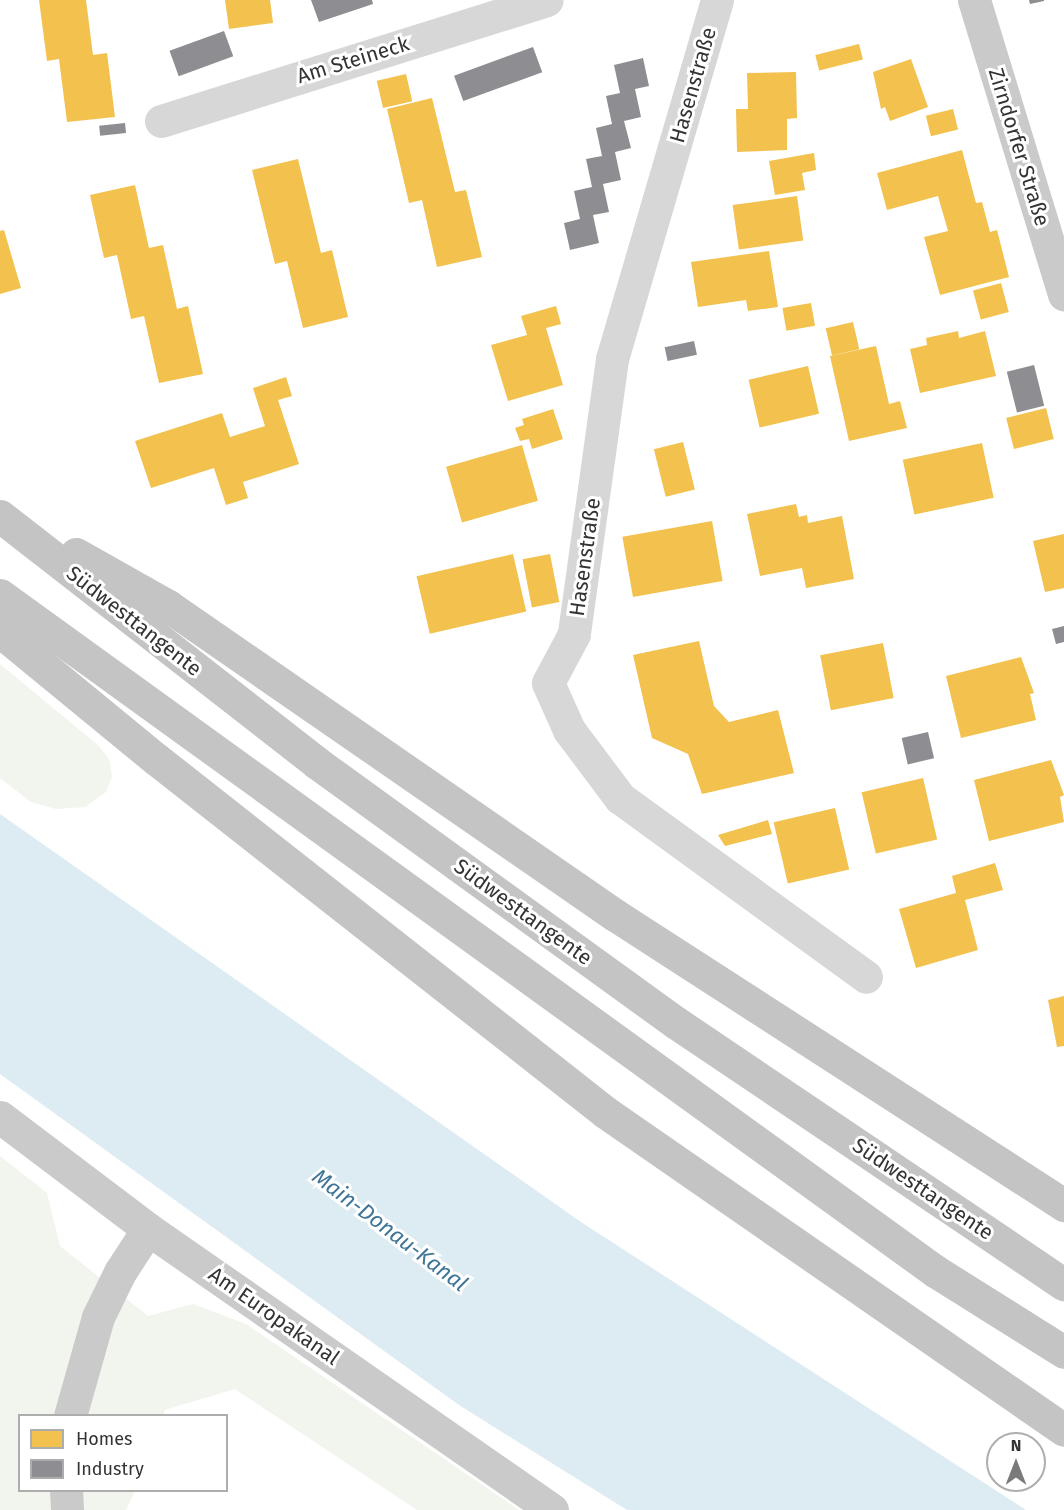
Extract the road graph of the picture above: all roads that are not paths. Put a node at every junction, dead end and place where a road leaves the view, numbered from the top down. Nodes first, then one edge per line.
1 (546, 0) edge
2 (717, 0) edge
3 (974, 0) edge
4 (160, 121) dead end
5 (1064, 295) edge
6 (0, 514) edge
7 (0, 595) edge
8 (0, 632) edge
9 (866, 978) dead end
10 (0, 1117) edge
11 (1064, 1205) edge
12 (148, 1229) junction
13 (1064, 1284) edge
14 (1064, 1352) edge
15 (71, 1414) edge
16 (1064, 1430) edge
17 (66, 1492) edge
18 (67, 1510) edge
19 (552, 1510) edge

1 - 4 street, Am Steineck
2 - 9 street, Hasenstraße
3 - 5 main road, Zirndorfer Straße
6 - 11 highway
6 - 13 highway, Südwesttangente
7 - 14 highway
8 - 16 highway
10 - 12 main road, Am Europakanal
12 - 15 main road
12 - 19 main road, Am Europakanal
17 - 18 main road

